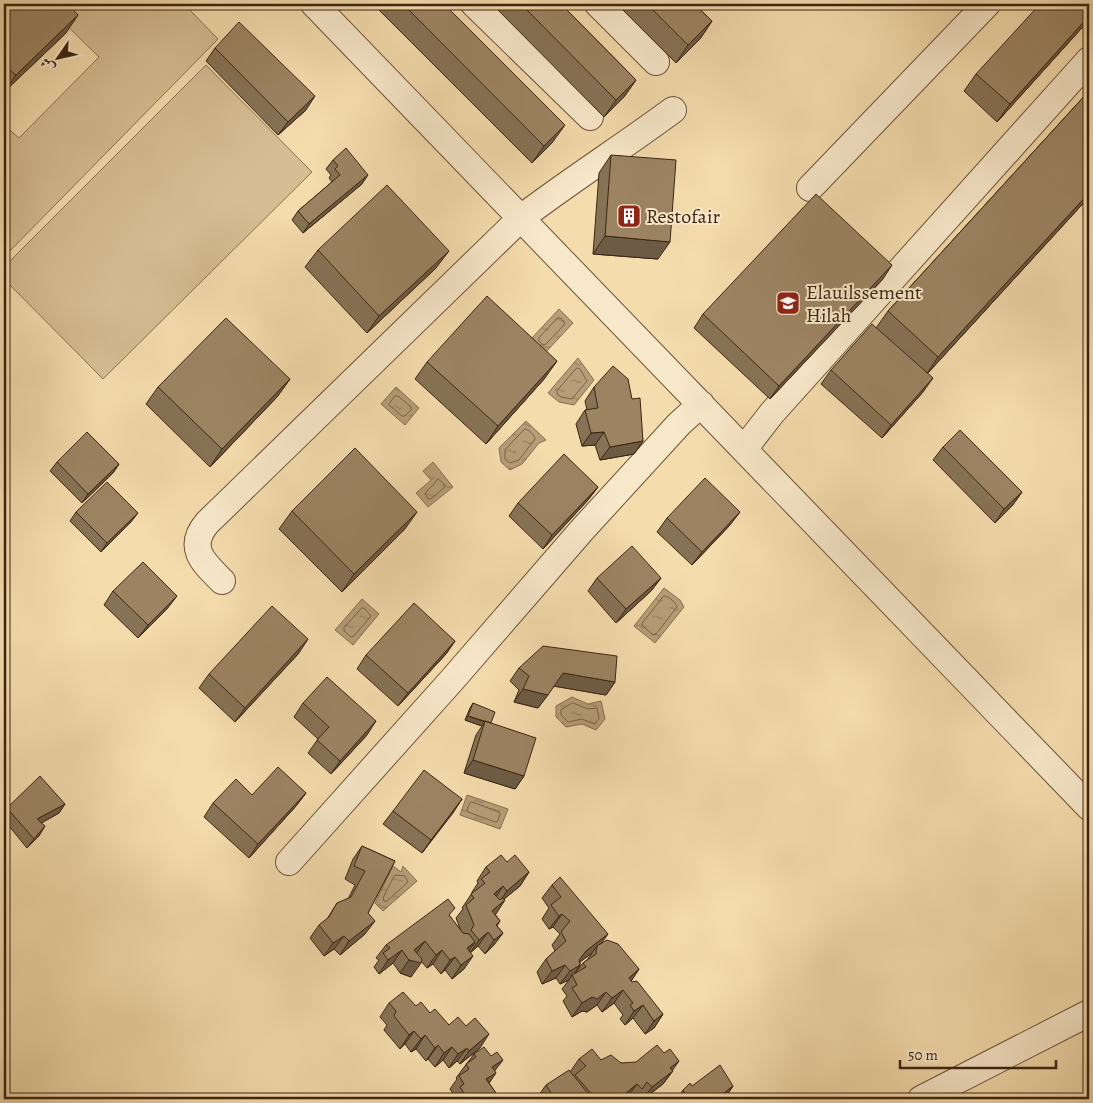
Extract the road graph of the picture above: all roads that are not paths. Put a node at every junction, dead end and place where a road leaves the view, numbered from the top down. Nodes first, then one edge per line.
1 (474, 4) edge
2 (598, 4) edge
3 (986, 4) edge
4 (324, 7) edge
5 (1089, 60) edge
6 (656, 62) dead end
7 (673, 110) dead end
8 (590, 117) dead end
9 (810, 188) dead end
10 (521, 218) junction
11 (701, 404) junction
12 (744, 449) junction
13 (222, 581) dead end
14 (1089, 807) edge
15 (289, 862) dead end
16 (1089, 1013) edge
17 (921, 1099) edge

1 - 8 street
2 - 6 street
3 - 9 street
4 - 10 street
5 - 12 street
7 - 10 street
10 - 11 street
10 - 13 street
11 - 12 street
11 - 15 street
12 - 14 street
16 - 17 street

